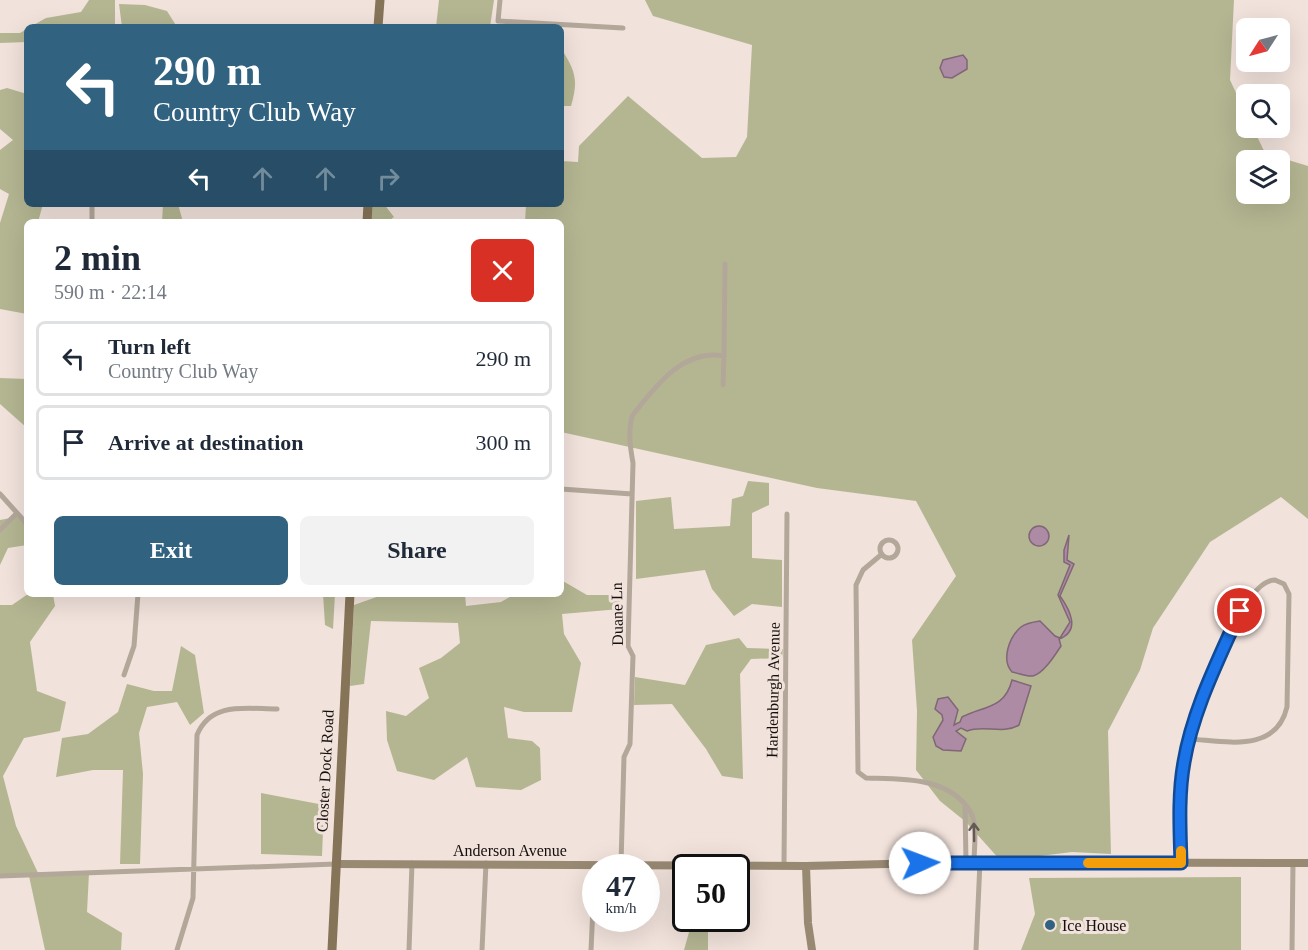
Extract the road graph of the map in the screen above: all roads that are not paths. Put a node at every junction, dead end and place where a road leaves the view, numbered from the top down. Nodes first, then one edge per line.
1 (380, 0) edge
2 (500, 0) edge
3 (378, 24) edge
4 (552, 24) edge
5 (564, 25) edge
6 (623, 28) dead end
7 (725, 264) dead end
8 (724, 356) junction
9 (723, 385) dead end
10 (564, 489) edge
11 (0, 494) edge
12 (632, 494) junction
13 (16, 514) junction
14 (787, 514) dead end
15 (24, 521) edge
16 (0, 530) edge
17 (882, 554) dead end
18 (138, 597) edge
19 (350, 597) edge
20 (124, 675) dead end
21 (277, 709) dead end
22 (1189, 739) junction
23 (621, 854) edge
24 (973, 862) junction
25 (412, 863) junction
26 (486, 863) junction
27 (1181, 863) junction
28 (1293, 863) junction
29 (1308, 863) edge
30 (336, 864) junction
31 (582, 864) edge
32 (660, 864) edge
33 (784, 866) junction
34 (806, 866) junction
35 (193, 871) junction
36 (0, 876) edge
37 (592, 932) edge
38 (177, 950) edge
39 (332, 950) edge
40 (409, 950) edge
41 (482, 950) edge
42 (591, 950) edge
43 (813, 950) edge
44 (976, 950) edge
45 (1292, 950) edge

1 - 3 main road
2 - 4 street
5 - 6 street
7 - 8 street
8 - 9 street
8 - 12 street, Duane Ln
10 - 12 street
11 - 13 street
12 - 23 street, Duane Ln
13 - 15 street
13 - 16 street
14 - 33 street, Hardenburgh Avenue
17 - 24 street
18 - 20 street
19 - 30 main road, Closter Dock Road
21 - 35 street
22 - 22 street
22 - 27 street
24 - 27 main road, Anderson Avenue
24 - 34 main road, Anderson Avenue
24 - 44 street
25 - 26 main road, Anderson Avenue
25 - 30 main road, Anderson Avenue
25 - 40 street
26 - 31 main road, Anderson Avenue
26 - 41 street
27 - 28 main road, Anderson Avenue
28 - 29 main road, Anderson Avenue
28 - 45 street
30 - 35 street, Anderson Avenue
30 - 39 main road, Closter Dock Road
32 - 33 main road, Anderson Avenue
33 - 34 main road, Anderson Avenue
34 - 43 main road
35 - 36 street, Anderson Avenue
35 - 38 street
37 - 42 street

